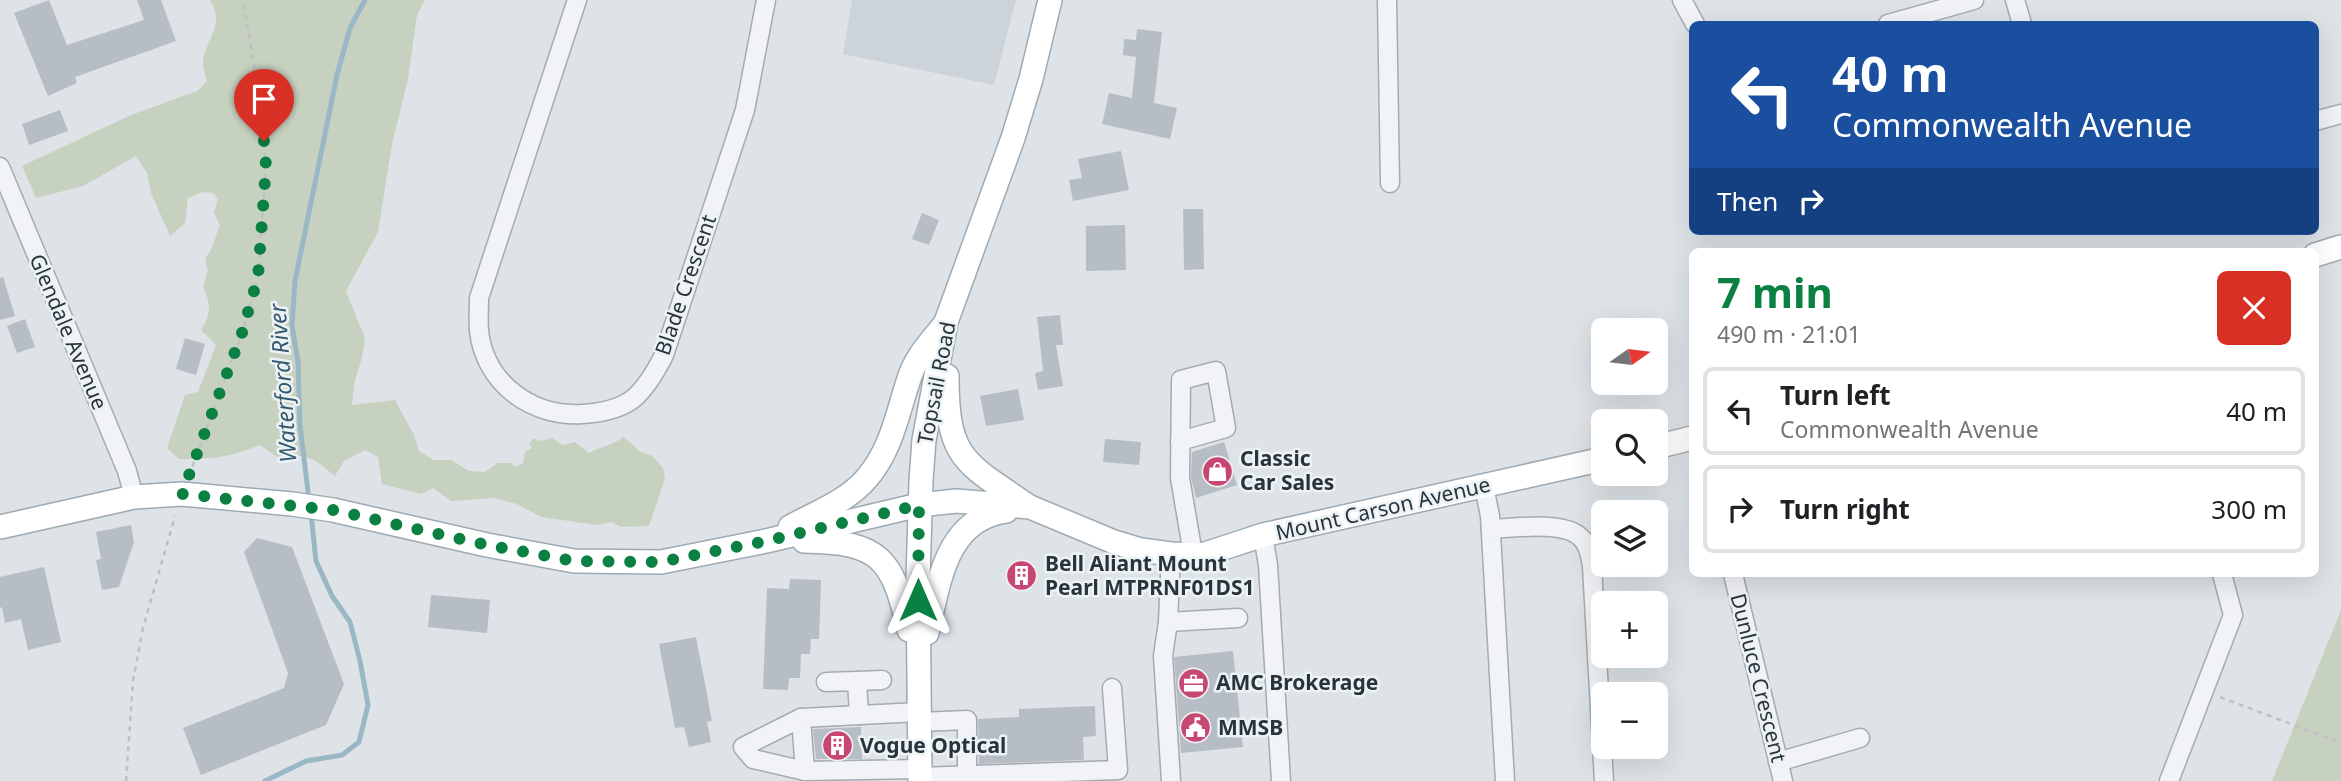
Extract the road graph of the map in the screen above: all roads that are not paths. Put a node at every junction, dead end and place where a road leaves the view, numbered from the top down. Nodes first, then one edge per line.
1 (577, 0) edge
2 (766, 0) edge
3 (1050, 0) edge
4 (1387, 0) edge
5 (1682, 0) edge
6 (1974, 0) edge
7 (2015, 0) edge
8 (1693, 21) edge
9 (1899, 21) edge
10 (2021, 21) edge
11 (2341, 114) edge
12 (2319, 120) edge
13 (0, 167) edge
14 (1390, 183) dead end
15 (2341, 247) edge
16 (2319, 254) edge
17 (946, 322) junction
18 (1689, 439) edge
19 (1180, 441) dead end
20 (1668, 444) edge
21 (1591, 462) edge
22 (1484, 486) junction
23 (134, 497) junction
24 (919, 505) junction
25 (1030, 507) junction
26 (0, 527) edge
27 (1491, 529) junction
28 (1263, 535) junction
29 (766, 541) junction
30 (1182, 554) junction
31 (1734, 577) edge
32 (2223, 577) edge
33 (1238, 618) dead end
34 (1168, 622) junction
35 (919, 670) junction
36 (882, 680) dead end
37 (857, 681) junction
38 (826, 682) dead end
39 (1112, 688) dead end
40 (859, 716) junction
41 (919, 717) junction
42 (801, 718) junction
43 (1860, 738) dead end
44 (1779, 762) junction
45 (805, 771) junction
46 (967, 774) junction
47 (920, 775) edge
48 (1171, 781) edge
49 (1280, 781) edge
50 (1505, 781) edge
51 (1604, 781) edge
52 (1783, 781) edge
53 (2169, 781) edge

1 - 2 street, Blade Crescent
3 - 17 main road, Topsail Road
4 - 14 street
5 - 8 street
6 - 9 street
7 - 10 street
11 - 12 street
13 - 23 street, Glendale Avenue
15 - 16 main road
17 - 24 main road, Topsail Road
17 - 25 main road
17 - 29 main road
18 - 20 main road
19 - 30 street
21 - 22 main road, Mount Carson Avenue
22 - 27 street
22 - 28 main road, Mount Carson Avenue
23 - 26 main road
23 - 29 main road
24 - 25 main road, Mount Carson Avenue
24 - 29 main road, Mount Carson Avenue
24 - 35 main road, Topsail Road
25 - 30 main road, Mount Carson Avenue
25 - 35 main road
27 - 50 street
27 - 51 street
28 - 30 main road, Mount Carson Avenue
28 - 49 street
29 - 35 main road
30 - 34 street
31 - 44 street, Dunluce Crescent
32 - 53 street
33 - 34 street
34 - 48 street
35 - 41 main road, Topsail Road
36 - 37 street
37 - 38 street
37 - 40 street
39 - 46 street
40 - 41 street
40 - 42 street
41 - 46 street
41 - 47 main road, Topsail Road
42 - 45 street
42 - 45 street
43 - 44 street
44 - 52 street, Dunluce Crescent
45 - 47 street
46 - 47 street

